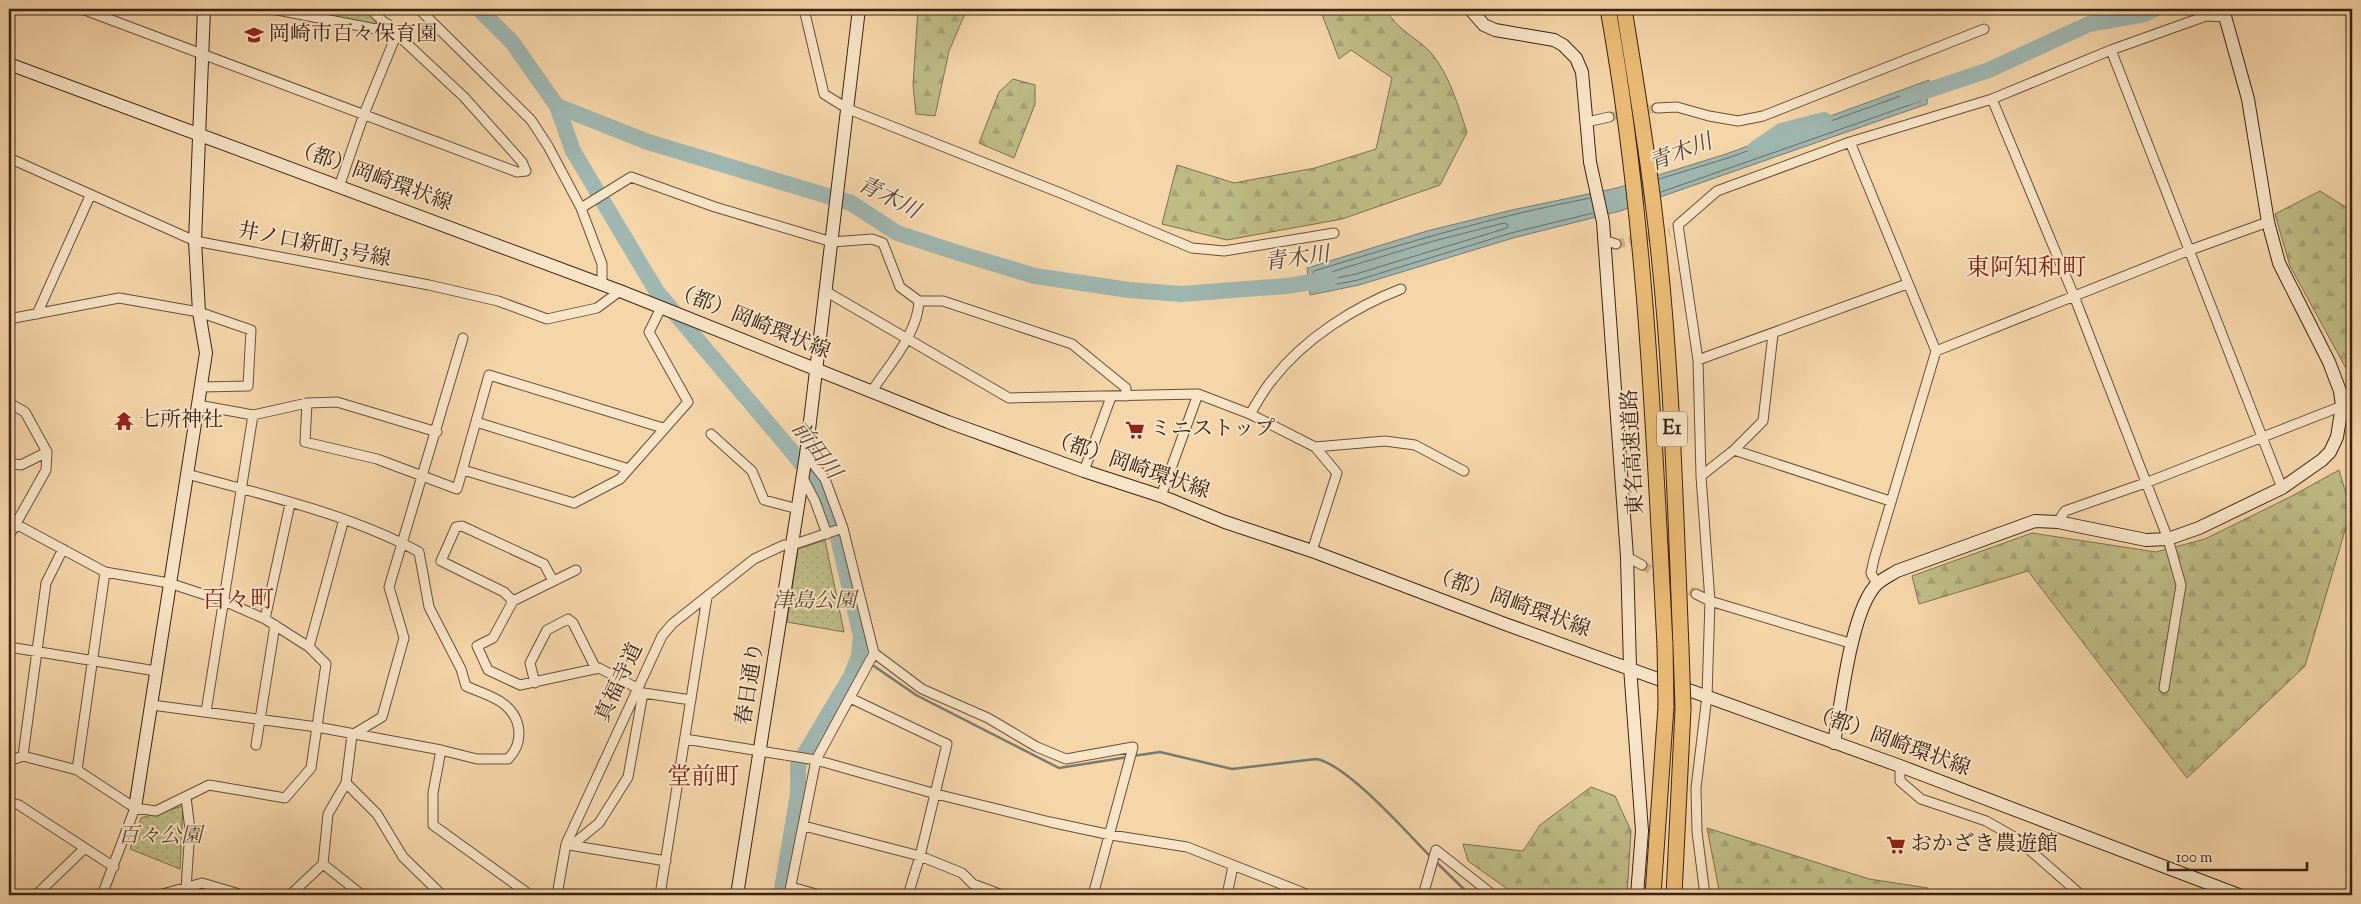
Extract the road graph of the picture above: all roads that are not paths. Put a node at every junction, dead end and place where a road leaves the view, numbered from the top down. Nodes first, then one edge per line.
1 (82, 9) edge
2 (204, 9) edge
3 (272, 9) edge
4 (370, 9) edge
5 (419, 9) edge
6 (804, 9) edge
7 (860, 9) edge
8 (1470, 9) edge
9 (1608, 9) edge
10 (1624, 9) edge
11 (2225, 13) edge
12 (388, 24) junction
13 (1984, 29) dead end
14 (397, 33) junction
15 (2111, 50) junction
16 (202, 54) junction
17 (9, 64) edge
18 (1992, 99) junction
19 (1657, 108) tunnel mouth
20 (848, 109) junction
21 (364, 114) junction
22 (1609, 117) tunnel mouth
23 (1587, 122) junction
24 (199, 135) junction
25 (1850, 142) junction
26 (9, 158) edge
27 (339, 186) junction
28 (90, 196) junction
29 (581, 208) junction
30 (2268, 222) junction
31 (1678, 225) junction
32 (1670, 232) tunnel mouth
33 (1334, 233) dead end
34 (832, 240) junction
35 (195, 241) junction
36 (2190, 250) junction
37 (602, 284) junction
38 (1907, 284) junction
39 (1401, 289) dead end
40 (620, 291) junction
41 (827, 292) junction
42 (2074, 296) junction
43 (920, 301) junction
44 (661, 308) junction
45 (199, 312) junction
46 (37, 314) junction
47 (9, 319) edge
48 (1773, 334) junction
49 (906, 337) junction
50 (464, 338) dead end
51 (1936, 350) junction
52 (1698, 360) junction
53 (818, 370) junction
54 (201, 387) junction
55 (872, 391) junction
56 (1198, 394) junction
57 (1126, 396) junction
58 (1111, 397) junction
59 (307, 403) junction
60 (9, 404) edge
61 (198, 405) junction
62 (2342, 406) junction
63 (1250, 414) junction
64 (253, 415) junction
65 (476, 422) junction
66 (663, 428) junction
67 (437, 432) junction
68 (711, 434) dead end
69 (2262, 436) junction
70 (1315, 447) junction
71 (1734, 450) junction
72 (48, 452) junction
73 (806, 455) junction
74 (9, 463) edge
75 (628, 469) junction
76 (463, 470) junction
77 (1464, 470) dead end
78 (1084, 471) junction
79 (187, 474) junction
80 (1701, 476) junction
81 (422, 478) junction
82 (803, 478) junction
83 (2148, 482) junction
84 (2282, 488) junction
85 (242, 489) junction
86 (1162, 496) junction
87 (1890, 501) junction
88 (290, 504) junction
89 (798, 509) junction
90 (344, 519) junction
91 (2058, 522) junction
92 (14, 523) junction
93 (843, 528) junction
94 (826, 534) junction
95 (9, 536) edge
96 (2168, 539) junction
97 (402, 542) junction
98 (792, 545) junction
99 (63, 549) junction
100 (1312, 551) junction
101 (1627, 557) junction
102 (1642, 566) tunnel mouth
103 (576, 570) dead end
104 (105, 572) junction
105 (553, 582) junction
106 (170, 583) junction
107 (1877, 584) junction
108 (1696, 594) tunnel mouth
109 (707, 597) junction
110 (224, 601) junction
111 (513, 601) junction
112 (1710, 601) junction
113 (265, 619) junction
114 (275, 626) junction
115 (1853, 644) junction
116 (9, 647) edge
117 (309, 647) junction
118 (37, 651) junction
119 (874, 653) junction
120 (93, 659) junction
121 (1630, 667) junction
122 (596, 669) junction
123 (156, 671) junction
124 (535, 683) junction
125 (2164, 688) dead end
126 (638, 691) junction
127 (1707, 696) junction
128 (850, 698) junction
129 (691, 700) junction
130 (152, 705) junction
131 (206, 712) junction
132 (259, 720) junction
133 (317, 727) junction
134 (352, 735) junction
135 (685, 739) junction
136 (1834, 743) junction
137 (256, 745) dead end
138 (441, 750) junction
139 (761, 751) junction
140 (23, 756) junction
141 (816, 760) junction
142 (9, 761) edge
143 (1900, 766) junction
144 (77, 770) junction
145 (346, 784) junction
146 (936, 794) junction
147 (186, 797) junction
148 (9, 802) edge
149 (136, 808) junction
150 (804, 826) junction
151 (1111, 835) junction
152 (569, 845) junction
153 (84, 848) junction
154 (920, 856) junction
155 (666, 861) junction
156 (323, 864) junction
157 (114, 866) junction
158 (1233, 866) junction
159 (186, 888) junction
160 (791, 891) edge
161 (1285, 891) edge
162 (36, 895) edge
163 (102, 895) edge
164 (159, 895) edge
165 (243, 895) edge
166 (290, 895) edge
167 (362, 895) edge
168 (442, 895) edge
169 (530, 895) edge
170 (557, 895) edge
171 (660, 895) edge
172 (737, 895) edge
173 (820, 895) edge
174 (908, 895) edge
175 (1002, 895) edge
176 (1093, 895) edge
177 (1227, 895) edge
178 (1309, 895) edge
179 (1423, 895) edge
180 (1493, 895) edge
181 (1637, 895) edge
182 (1653, 895) edge
183 (1674, 895) edge
184 (1705, 895) edge
185 (2081, 895) edge
186 (2239, 895) edge

1 - 16 street
2 - 16 street
3 - 12 street
4 - 12 street
5 - 29 street
6 - 20 street
7 - 20 street
8 - 23 street
9 - 182 highway, 東名高速道路 / E1, bridge
10 - 183 highway, 東名高速道路 / E1, bridge
11 - 15 street
11 - 30 street
12 - 14 street
13 - 19 street
14 - 21 street
14 - 21 street
15 - 18 street
15 - 36 street
16 - 21 street
16 - 24 street
17 - 24 street, （都）岡崎環状線
18 - 25 street
18 - 42 street
20 - 33 street
20 - 34 street
21 - 27 street
22 - 23 street
23 - 101 street
24 - 27 street, （都）岡崎環状線
24 - 35 street
25 - 31 street
25 - 38 street
26 - 28 street, 井ノ口新町3号線
27 - 37 street, （都）岡崎環状線
28 - 35 street, 井ノ口新町3号線
28 - 46 street
29 - 34 street
29 - 37 street
30 - 36 street
30 - 62 street
31 - 32 street
31 - 52 street
34 - 41 street
34 - 43 street
35 - 40 street, 井ノ口新町3号線
35 - 45 street
36 - 42 street
36 - 69 street
37 - 40 street, （都）岡崎環状線
38 - 48 street
38 - 51 street
39 - 63 street
40 - 44 street, （都）岡崎環状線
41 - 49 street
41 - 53 street
42 - 51 street
42 - 83 street
43 - 49 street
43 - 57 street
44 - 53 street, （都）岡崎環状線
44 - 66 street
45 - 46 street
45 - 54 street
45 - 54 street
46 - 47 street
48 - 52 street
48 - 71 street
49 - 55 street
49 - 58 street
50 - 67 street
51 - 87 street
52 - 80 street
53 - 55 street, （都）岡崎環状線
53 - 73 street
54 - 61 street
55 - 78 street, （都）岡崎環状線
56 - 57 street
56 - 63 street
56 - 86 street
57 - 58 street
58 - 78 street
59 - 64 street
59 - 67 street
59 - 81 street
60 - 72 street
61 - 64 street
61 - 79 street
62 - 69 street
62 - 84 street
63 - 70 street
64 - 85 street
65 - 66 street
65 - 75 street
65 - 76 street
66 - 75 street
67 - 81 street
68 - 89 street
69 - 83 street
69 - 84 street
70 - 77 street
70 - 100 street
71 - 80 street
71 - 87 street
72 - 74 street
72 - 92 street
73 - 82 street, 春日通り
73 - 93 street
75 - 76 street
76 - 81 street
78 - 86 street, （都）岡崎環状線
79 - 85 street
79 - 106 street
80 - 112 street
81 - 97 street
82 - 89 street, 春日通り
82 - 94 street
83 - 91 street
83 - 96 street
84 - 96 street
85 - 88 street
85 - 110 street
86 - 100 street, （都）岡崎環状線
87 - 107 street
88 - 90 street
88 - 113 street
89 - 98 street, 春日通り
90 - 97 street
90 - 117 street
91 - 96 street
91 - 107 street
92 - 95 street
92 - 99 street
93 - 94 street, 真福寺道
93 - 119 street
94 - 98 street, 真福寺道
96 - 125 street
97 - 134 street
97 - 138 street
98 - 109 street, 真福寺道
98 - 139 street, 春日通り
99 - 104 street
99 - 118 street
100 - 121 street, （都）岡崎環状線
101 - 102 street
101 - 121 street
103 - 105 street
104 - 106 street
104 - 120 street
105 - 111 street
105 - 111 street
106 - 110 street
106 - 123 street
107 - 115 street
108 - 112 street
109 - 126 street, 真福寺道
109 - 129 street
110 - 113 street
110 - 131 street
111 - 124 street
112 - 115 street
112 - 127 street
113 - 114 street
114 - 117 street
114 - 132 street
115 - 136 street
116 - 118 street
117 - 133 street
118 - 120 street
118 - 140 street
119 - 128 street
119 - 151 street
120 - 123 street
120 - 144 street
121 - 127 street, （都）岡崎環状線
121 - 181 street
122 - 124 street
122 - 124 street
122 - 126 street
123 - 130 street
126 - 129 street
126 - 152 street, 真福寺道
126 - 152 street
127 - 136 street, （都）岡崎環状線
127 - 184 street
128 - 141 street
128 - 146 street
129 - 135 street
130 - 131 street
130 - 149 street
131 - 132 street
132 - 133 street
132 - 137 street
133 - 134 street
133 - 147 street
134 - 138 street
134 - 145 street
135 - 139 street
135 - 155 street
136 - 143 street, （都）岡崎環状線
138 - 169 street
139 - 141 street
139 - 172 street, 春日通り
140 - 142 street
140 - 144 street
141 - 146 street
141 - 150 street
143 - 185 street
143 - 186 street, （都）岡崎環状線
144 - 149 street
145 - 156 street
145 - 168 street
146 - 151 street
146 - 154 street
147 - 149 street
147 - 159 street
148 - 153 street
149 - 157 street
150 - 154 street
150 - 160 street
151 - 158 street
151 - 176 street
152 - 155 street
152 - 170 street, 真福寺道
153 - 157 street
153 - 162 street
154 - 174 street
154 - 175 street
155 - 171 street
156 - 166 street
156 - 167 street
157 - 163 street
158 - 161 street
158 - 177 street
159 - 164 street
159 - 165 street
160 - 173 street
161 - 178 street
179 - 180 street

